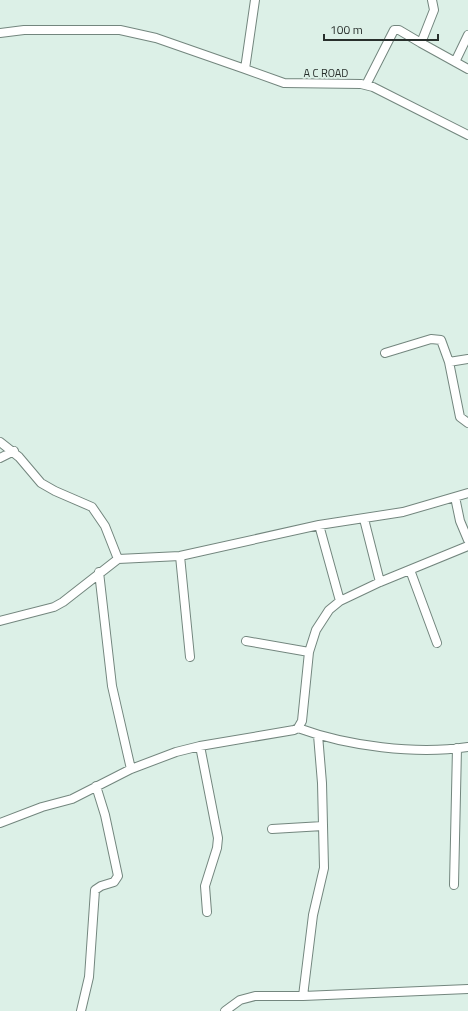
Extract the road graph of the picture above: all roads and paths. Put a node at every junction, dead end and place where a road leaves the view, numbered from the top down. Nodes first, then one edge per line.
1 (255, 0) edge
2 (432, 0) edge
3 (0, 33) edge
4 (468, 35) edge
5 (421, 43) junction
6 (455, 62) junction
7 (245, 69) junction
8 (468, 70) edge
9 (366, 85) junction
10 (468, 135) edge
11 (385, 353) dead end
12 (468, 359) edge
13 (449, 362) junction
14 (468, 423) edge
15 (0, 442) edge
16 (14, 451) junction
17 (0, 458) edge
18 (468, 494) edge
19 (455, 497) junction
20 (364, 519) junction
21 (319, 525) junction
22 (468, 540) edge
23 (468, 546) edge
24 (180, 556) junction
25 (118, 558) junction
26 (410, 570) junction
27 (99, 572) junction
28 (380, 582) junction
29 (340, 601) junction
30 (0, 621) edge
31 (246, 641) dead end
32 (437, 643) dead end
33 (309, 652) junction
34 (190, 657) dead end
35 (298, 728) junction
36 (318, 735) junction
37 (200, 746) junction
38 (468, 747) edge
39 (458, 748) junction
40 (130, 769) junction
41 (96, 786) junction
42 (0, 823) edge
43 (323, 826) junction
44 (272, 828) dead end
45 (454, 885) dead end
46 (207, 912) dead end
47 (468, 989) edge
48 (302, 996) junction
49 (81, 1011) edge
50 (225, 1011) edge

1 - 7 street
2 - 5 street
3 - 7 street, A C ROAD
4 - 6 street
5 - 6 street
5 - 9 street
6 - 8 street
7 - 9 street, A C ROAD
9 - 10 street, A C ROAD
11 - 13 street
12 - 13 street
13 - 14 street
15 - 16 street
16 - 17 street
16 - 25 street
18 - 19 street
19 - 20 street
19 - 22 street
20 - 21 street
20 - 28 street
21 - 24 street
21 - 29 street
23 - 26 street
24 - 25 street
24 - 34 street
25 - 27 street
26 - 28 street
26 - 32 street
27 - 30 street
27 - 40 street
28 - 29 street
29 - 33 street
31 - 33 street
33 - 35 street
35 - 36 street
35 - 37 street
36 - 39 street
36 - 43 street
37 - 40 street
37 - 46 street
38 - 39 street
39 - 45 street
40 - 41 street
41 - 42 street
41 - 49 street
43 - 44 street
43 - 48 street
47 - 48 street
48 - 50 street

